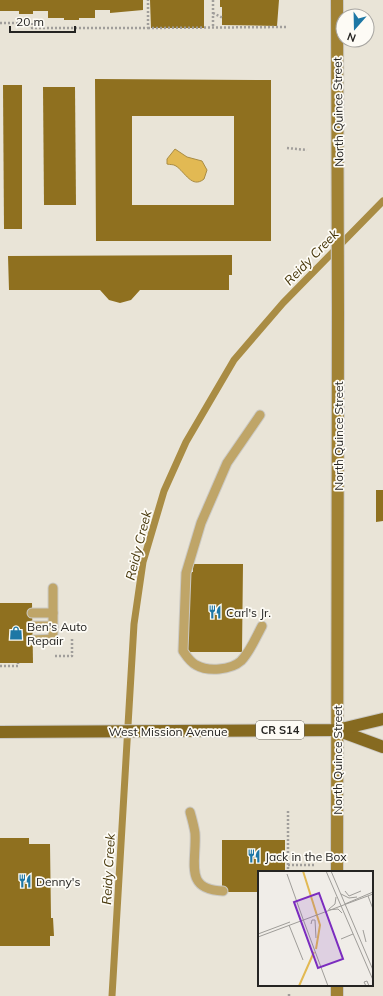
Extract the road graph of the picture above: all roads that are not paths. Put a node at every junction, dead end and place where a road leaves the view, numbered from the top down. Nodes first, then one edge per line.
1 (337, 0) edge
2 (260, 415) dead end
3 (53, 588) dead end
4 (32, 613) dead end
5 (53, 613) junction
6 (32, 626) dead end
7 (53, 626) junction
8 (262, 626) dead end
9 (32, 640) dead end
10 (383, 719) edge
11 (337, 730) junction
12 (0, 732) edge
13 (383, 747) edge
14 (190, 812) dead end
15 (337, 871) edge
16 (223, 891) dead end

1 - 11 main road, North Quince Street
2 - 8 lane
3 - 5 lane
4 - 5 lane
5 - 7 lane
6 - 7 lane
7 - 9 lane
10 - 11 main road, West Mission Avenue / CR S14
11 - 12 main road, West Mission Avenue / CR S14
11 - 13 main road, West Mission Avenue / CR S14
11 - 15 main road, North Quince Street
14 - 16 lane

